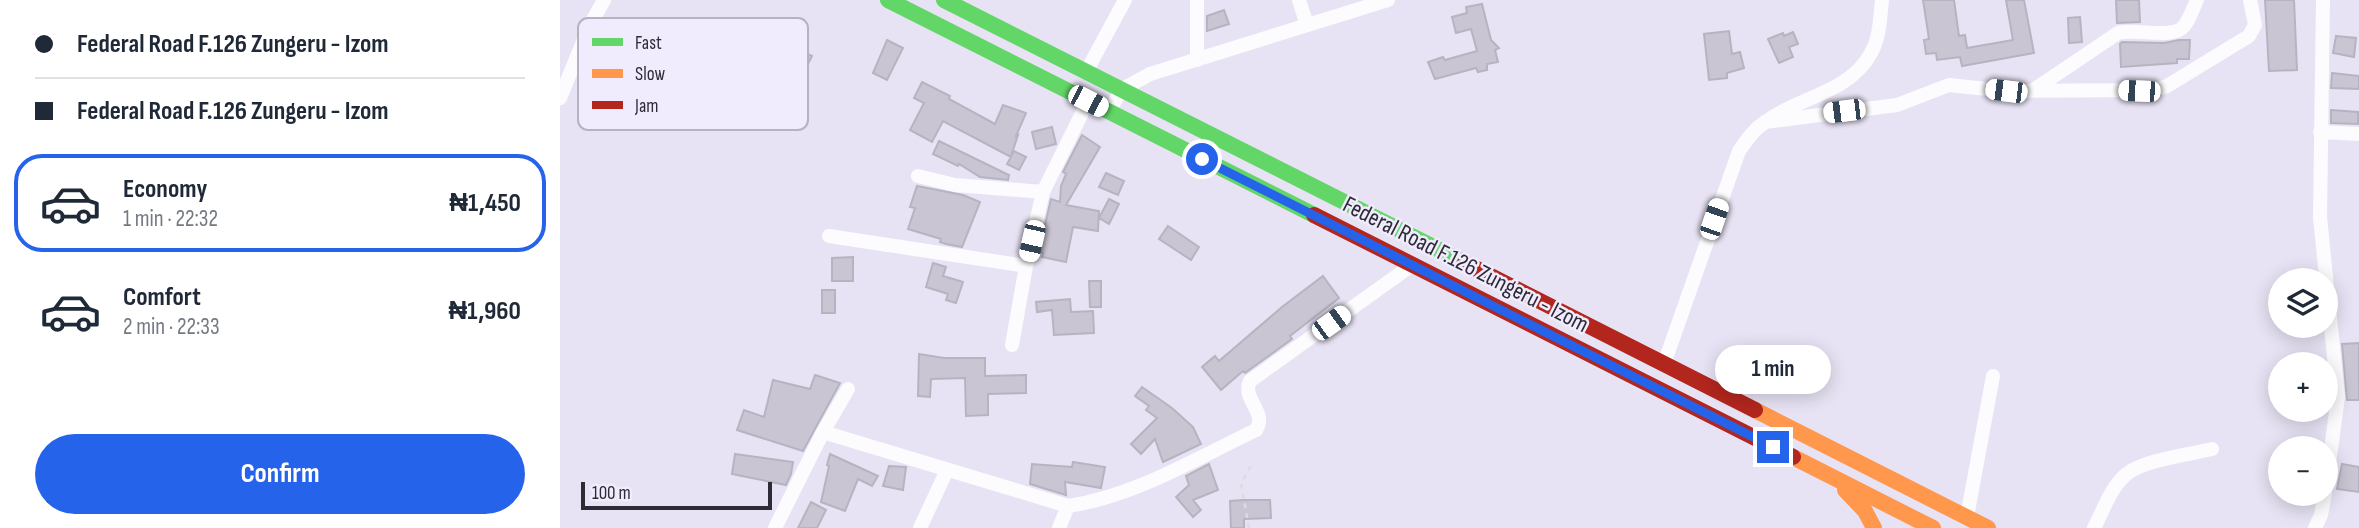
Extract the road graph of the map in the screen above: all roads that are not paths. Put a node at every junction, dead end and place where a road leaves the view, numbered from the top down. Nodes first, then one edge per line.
1 (604, 0) edge
2 (888, 0) edge
3 (944, 0) edge
4 (1125, 0) edge
5 (1197, 0) edge
6 (1299, 0) edge
7 (1388, 0) edge
8 (1882, 0) edge
9 (2197, 0) edge
10 (2250, 0) edge
11 (2323, 0) edge
12 (594, 18) edge
13 (1307, 25) junction
14 (578, 54) edge
15 (1197, 60) junction
16 (1086, 72) junction
17 (2035, 89) junction
18 (1121, 90) junction
19 (560, 98) edge
20 (1088, 101) junction
21 (1109, 112) junction
22 (1765, 122) junction
23 (2320, 132) junction
24 (2359, 134) edge
25 (918, 176) dead end
26 (1043, 192) junction
27 (829, 236) dead end
28 (1412, 265) junction
29 (1026, 266) junction
30 (1012, 345) dead end
31 (1664, 364) junction
32 (1993, 376) dead end
33 (848, 389) dead end
34 (823, 432) junction
35 (2333, 436) edge
36 (2212, 449) dead end
37 (947, 470) junction
38 (1821, 471) junction
39 (1923, 495) junction
40 (1942, 504) junction
41 (1068, 506) junction
42 (2323, 506) edge
43 (1967, 517) junction
44 (1908, 522) edge
45 (775, 528) edge
46 (920, 528) edge
47 (1059, 528) edge
48 (1874, 528) edge
49 (1931, 528) edge
50 (1988, 528) edge
51 (2094, 528) edge
52 (2315, 528) edge

1 - 12 street
2 - 20 main road, Federal Road F.126 Zungeru - Izom
3 - 16 main road, Federal Road F.126 Zungeru - Izom
4 - 16 street
5 - 15 street
6 - 13 street
7 - 13 street
8 - 22 street
9 - 17 street
10 - 17 street
11 - 23 street
13 - 15 street
14 - 19 street
15 - 18 street
16 - 18 main road, Federal Road F.126 Zungeru - Izom
17 - 22 street
18 - 21 street
18 - 31 main road, Federal Road F.126 Zungeru - Izom
20 - 21 main road, Federal Road F.126 Zungeru - Izom
20 - 26 street
21 - 28 main road, Federal Road F.126 Zungeru - Izom
22 - 31 street
23 - 24 street
23 - 35 street
25 - 26 street
26 - 29 street
27 - 29 street
28 - 38 main road, Federal Road F.126 Zungeru - Izom
28 - 41 street
29 - 30 street
31 - 39 main road, Federal Road F.126 Zungeru - Izom
32 - 43 street
33 - 34 street
34 - 37 street
34 - 45 street
36 - 51 street
37 - 41 street
37 - 46 street
38 - 44 main road, Federal Road F.126 Zungeru - Izom
38 - 48 main road
39 - 40 main road, Federal Road F.126 Zungeru - Izom
39 - 44 main road
40 - 43 main road, Federal Road F.126 Zungeru - Izom
40 - 49 main road
41 - 47 street
42 - 52 street
43 - 50 main road, Federal Road F.126 Zungeru - Izom
44 - 49 main road, Federal Road F.126 Zungeru - Izom

